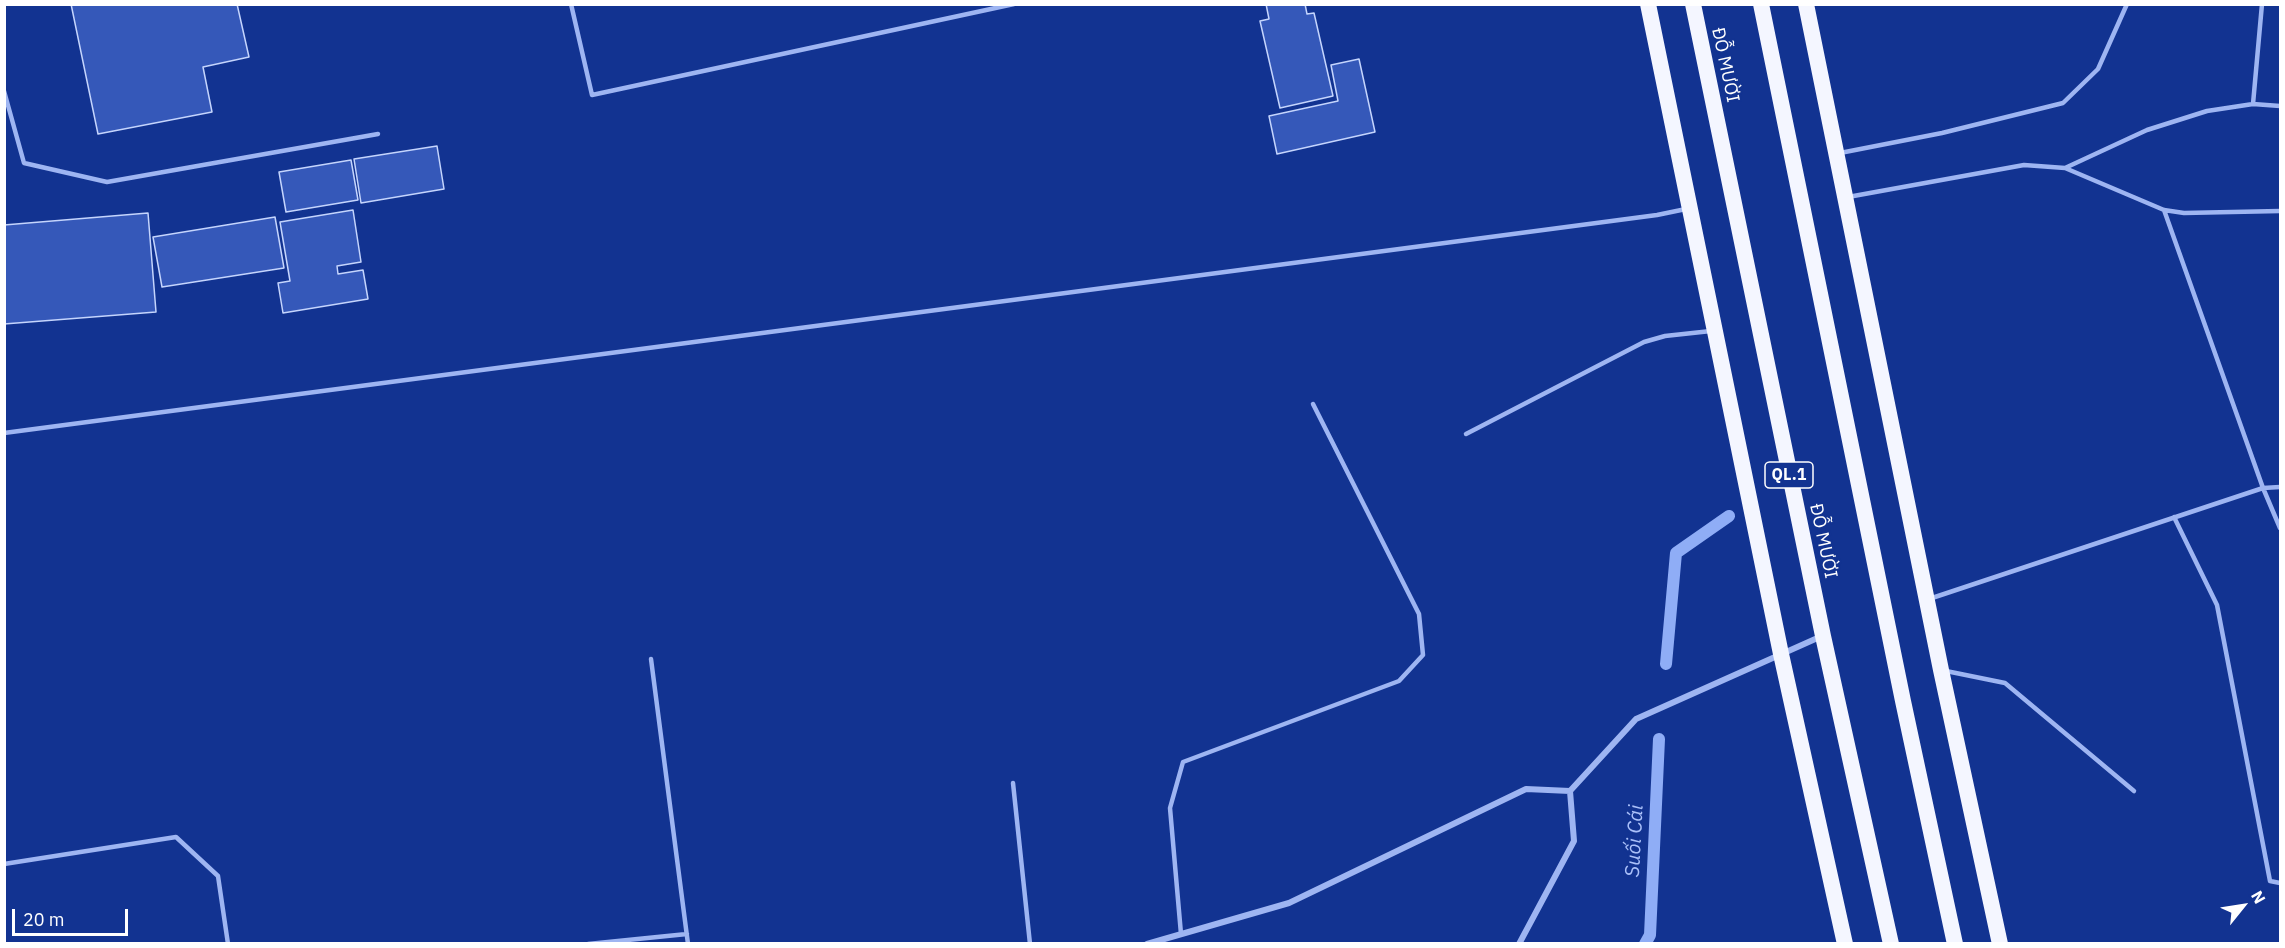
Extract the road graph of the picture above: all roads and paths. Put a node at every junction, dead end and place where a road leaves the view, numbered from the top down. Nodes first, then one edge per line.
1 (571, 4) edge
2 (1014, 4) edge
3 (1648, 4) edge
4 (1693, 4) edge
5 (1761, 4) edge
6 (1806, 4) edge
7 (2127, 4) edge
8 (2262, 4) edge
9 (4, 91) edge
10 (2253, 104) junction
11 (2280, 106) edge
12 (378, 134) dead end
13 (1838, 153) junction
14 (2065, 168) junction
15 (1845, 198) junction
16 (1689, 208) junction
17 (2164, 210) junction
18 (2280, 211) edge
19 (1714, 331) junction
20 (1313, 404) dead end
21 (4, 433) edge
22 (1466, 434) dead end
23 (2280, 487) edge
24 (2263, 488) junction
25 (2174, 517) junction
26 (2280, 528) edge
27 (1927, 599) junction
28 (1822, 636) junction
29 (1781, 654) junction
30 (651, 659) dead end
31 (1941, 670) junction
32 (1013, 783) dead end
33 (1570, 790) junction
34 (2134, 791) dead end
35 (4, 864) edge
36 (2280, 883) edge
37 (687, 933) junction
38 (1182, 934) junction
39 (228, 944) edge
40 (588, 944) edge
41 (688, 944) edge
42 (1030, 944) edge
43 (1147, 944) edge
44 (1520, 944) edge
45 (1845, 944) edge
46 (1891, 944) edge
47 (1955, 944) edge
48 (2000, 944) edge

1 - 2 lane
3 - 16 highway, QL.1
4 - 28 highway, ĐỖ MƯỜI / QL.1
5 - 47 highway
6 - 13 highway
7 - 13 lane
8 - 10 lane
9 - 12 lane
10 - 11 lane
10 - 14 lane
13 - 15 highway
14 - 15 lane
14 - 17 lane
15 - 27 highway
16 - 19 highway, QL.1
16 - 21 lane
17 - 18 lane
17 - 24 lane
19 - 22 lane
19 - 29 highway, QL.1
20 - 38 lane
23 - 24 lane
24 - 25 lane
24 - 26 lane
25 - 27 lane
25 - 36 lane
27 - 31 highway
28 - 29 street
28 - 46 highway, ĐỖ MƯỜI / QL.1
29 - 33 street
29 - 45 highway, QL.1
30 - 37 lane
31 - 34 lane
31 - 48 highway
32 - 42 lane
33 - 38 street
33 - 44 street
35 - 39 lane
37 - 40 lane
37 - 41 lane
38 - 43 street

